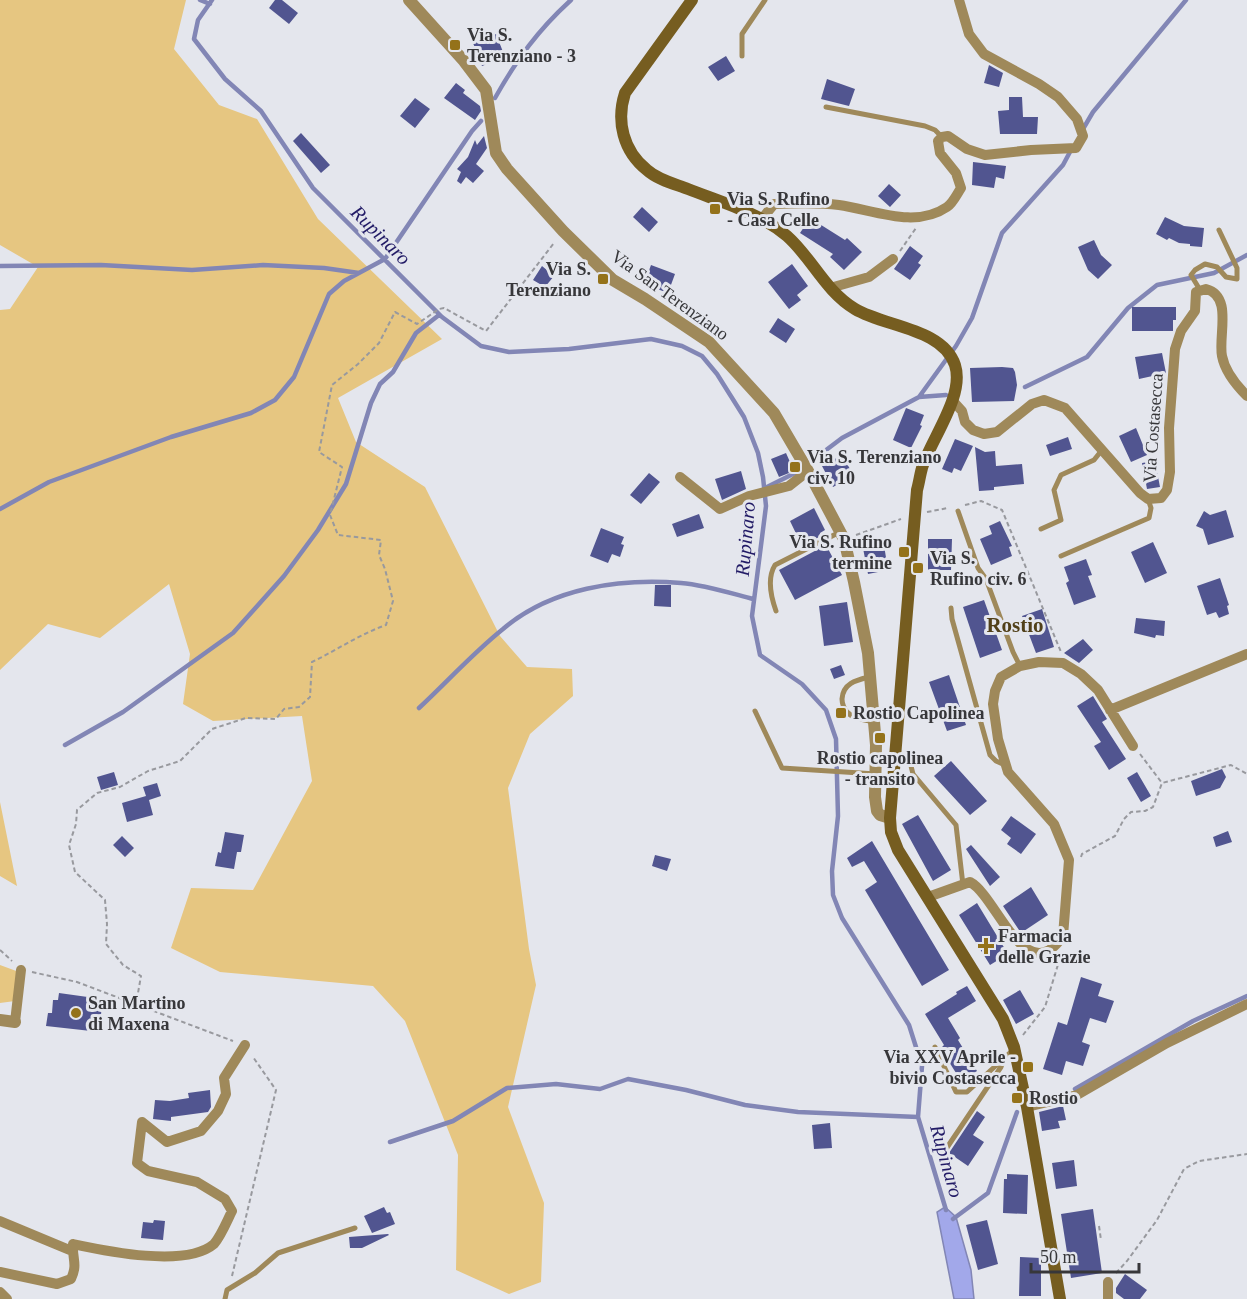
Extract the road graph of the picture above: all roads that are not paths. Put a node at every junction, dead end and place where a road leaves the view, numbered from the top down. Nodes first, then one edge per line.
1 (409, 0) edge
2 (692, 0) edge
3 (765, 0) edge
4 (959, 0) edge
5 (742, 56) dead end
6 (826, 107) dead end
7 (942, 137) junction
8 (761, 220) junction
9 (1218, 230) dead end
10 (893, 259) road end
11 (830, 288) junction
12 (1200, 290) junction
13 (1247, 396) edge
14 (952, 400) junction
15 (1103, 449) junction
16 (808, 471) junction
17 (681, 477) dead end
18 (1148, 499) junction
19 (958, 511) dead end
20 (1041, 529) dead end
21 (840, 532) junction
22 (1061, 556) dead end
23 (951, 608) dead end
24 (776, 611) dead end
25 (1247, 654) edge
26 (1020, 666) junction
27 (869, 677) junction
28 (1110, 710) junction
29 (755, 711) dead end
30 (874, 722) junction
31 (1133, 746) road end
32 (910, 766) dead end
33 (1006, 766) junction
34 (877, 774) junction
35 (890, 818) junction
36 (963, 885) junction
37 (928, 897) junction
38 (21, 970) road end
39 (1247, 1004) edge
40 (0, 1020) edge
41 (15, 1022) joint
42 (245, 1045) road end
43 (934, 1047) dead end
44 (1014, 1048) junction
45 (1004, 1059) junction
46 (1027, 1107) junction
47 (942, 1155) dead end
48 (0, 1221) edge
49 (355, 1228) dead end
50 (72, 1251) junction
51 (0, 1272) edge
52 (1108, 1281) road end
53 (0, 1292) edge
54 (7, 1299) edge
55 (225, 1299) edge
56 (1060, 1299) edge
57 (1108, 1299) edge

1 - 16 street, Via San Terenziano
2 - 8 main road
3 - 5 lane
4 - 7 street
6 - 7 lane
7 - 8 street
8 - 11 main road
9 - 12 lane
10 - 11 street
11 - 14 main road
12 - 13 street
12 - 18 street, Via Costasecca
14 - 15 street, Via Costasecca
14 - 35 main road
15 - 18 street, Via Costasecca
15 - 20 lane
16 - 17 street
16 - 21 street, Via San Terenziano
18 - 22 lane
19 - 26 lane
21 - 24 lane
21 - 27 street, Via San Terenziano
23 - 33 lane
25 - 28 street
26 - 28 street
26 - 33 street
27 - 30 street, Via San Terenziano
27 - 30 lane
28 - 31 street
29 - 34 lane
30 - 34 street, Via San Terenziano
32 - 36 lane
33 - 36 street
34 - 35 street, Via San Terenziano
35 - 37 main road
36 - 37 street
37 - 44 main road
38 - 41 street
39 - 46 street
40 - 41 street
42 - 50 street
43 - 45 lane
44 - 45 lane
44 - 46 main road
45 - 47 lane
46 - 56 main road
48 - 50 street
49 - 55 lane
50 - 51 street
52 - 57 street
53 - 54 street

